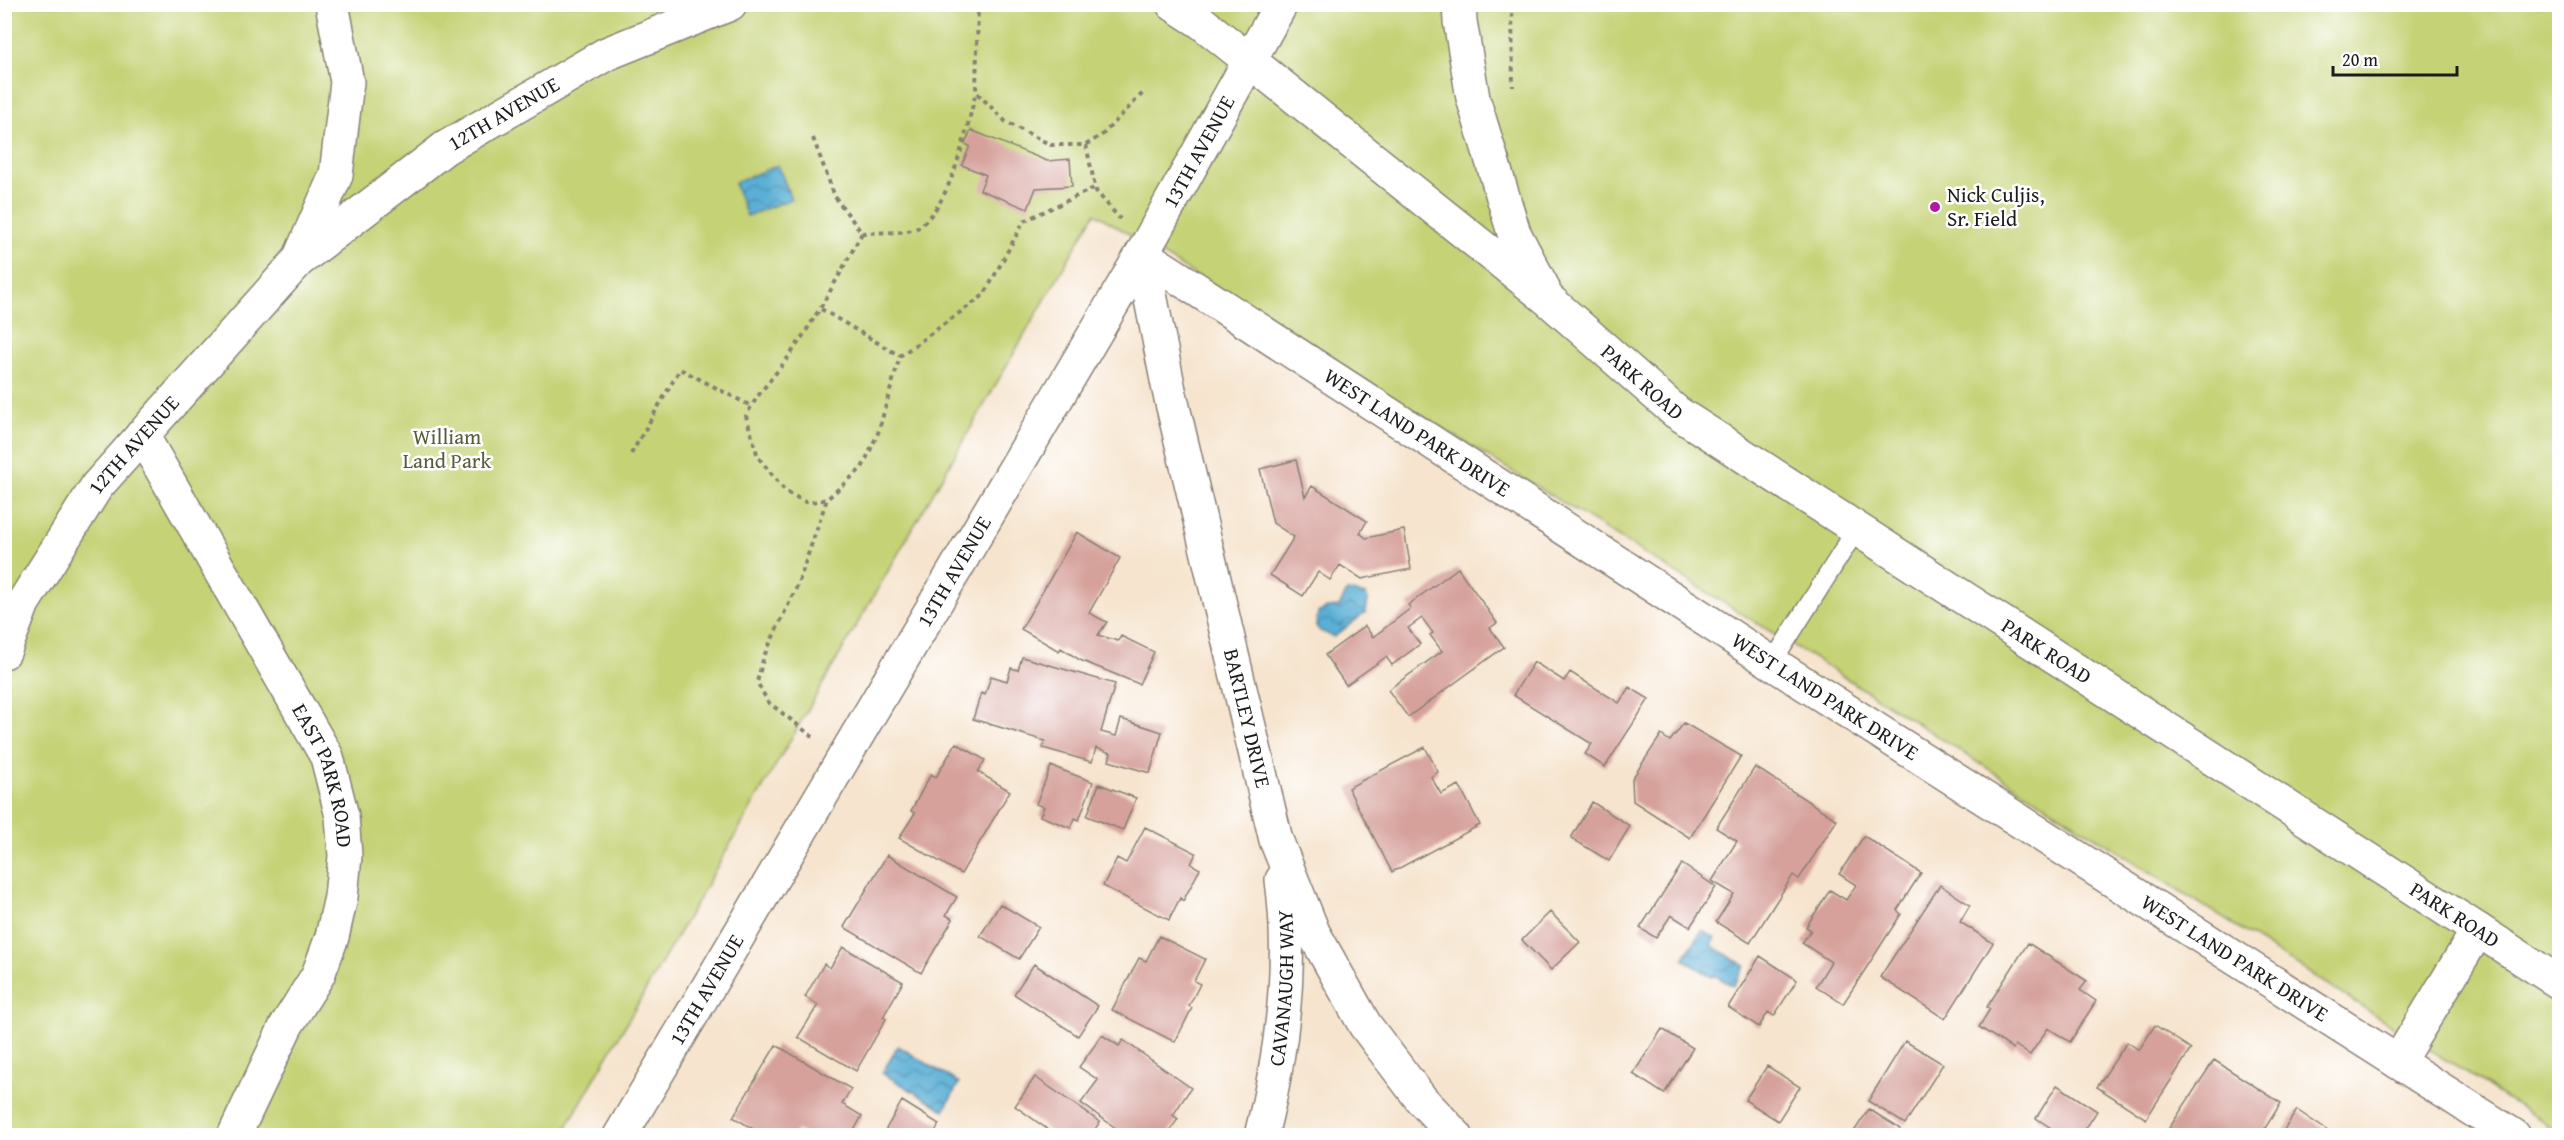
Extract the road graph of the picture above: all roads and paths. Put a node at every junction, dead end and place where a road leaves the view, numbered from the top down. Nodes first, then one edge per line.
1 (332, 4) edge
2 (730, 4) edge
3 (978, 4) edge
4 (1173, 4) edge
5 (1281, 4) edge
6 (1459, 4) edge
7 (1512, 4) edge
8 (1250, 61) junction
9 (1145, 91) dead end
10 (976, 92) junction
11 (1513, 98) dead end
12 (813, 138) dead end
13 (1086, 145) junction
14 (1096, 187) junction
15 (1120, 219) dead end
16 (862, 232) junction
17 (1142, 254) junction
18 (298, 261) junction
19 (1549, 300) junction
20 (821, 309) junction
21 (900, 356) junction
22 (751, 406) junction
23 (142, 435) junction
24 (631, 454) dead end
25 (827, 499) junction
26 (1856, 530) junction
27 (4, 652) edge
28 (1772, 663) junction
29 (813, 737) dead end
30 (1276, 840) junction
31 (2478, 930) junction
32 (2559, 983) edge
33 (2398, 1062) junction
34 (234, 1136) edge
35 (620, 1136) edge
36 (1261, 1136) edge
37 (1456, 1136) edge
38 (2514, 1136) edge

1 - 18 street, 12TH AVENUE
2 - 18 street, 12TH AVENUE
3 - 10 path
4 - 8 street, PARK ROAD
5 - 8 street, 13TH AVENUE
6 - 19 street, PARK ROAD
7 - 11 path
8 - 17 street, 13TH AVENUE
8 - 19 street, PARK ROAD
9 - 13 path
10 - 13 path
10 - 16 path
12 - 16 path
13 - 14 path
14 - 15 path
14 - 21 path
16 - 20 path
17 - 28 street, WEST LAND PARK DRIVE
17 - 30 street, BARTLEY DRIVE
17 - 35 street, 13TH AVENUE
18 - 23 street, 12TH AVENUE
19 - 26 street, PARK ROAD
20 - 21 path
20 - 22 path
21 - 25 path
22 - 24 path
22 - 25 path
23 - 27 street, 12TH AVENUE
23 - 34 street, EAST PARK ROAD
25 - 29 path
26 - 28 lane
26 - 31 street, PARK ROAD
28 - 33 street, WEST LAND PARK DRIVE
30 - 36 street, CAVANAUGH WAY
30 - 37 street, BARTLEY DRIVE
31 - 32 street, PARK ROAD
31 - 33 street
33 - 38 street, WEST LAND PARK DRIVE

